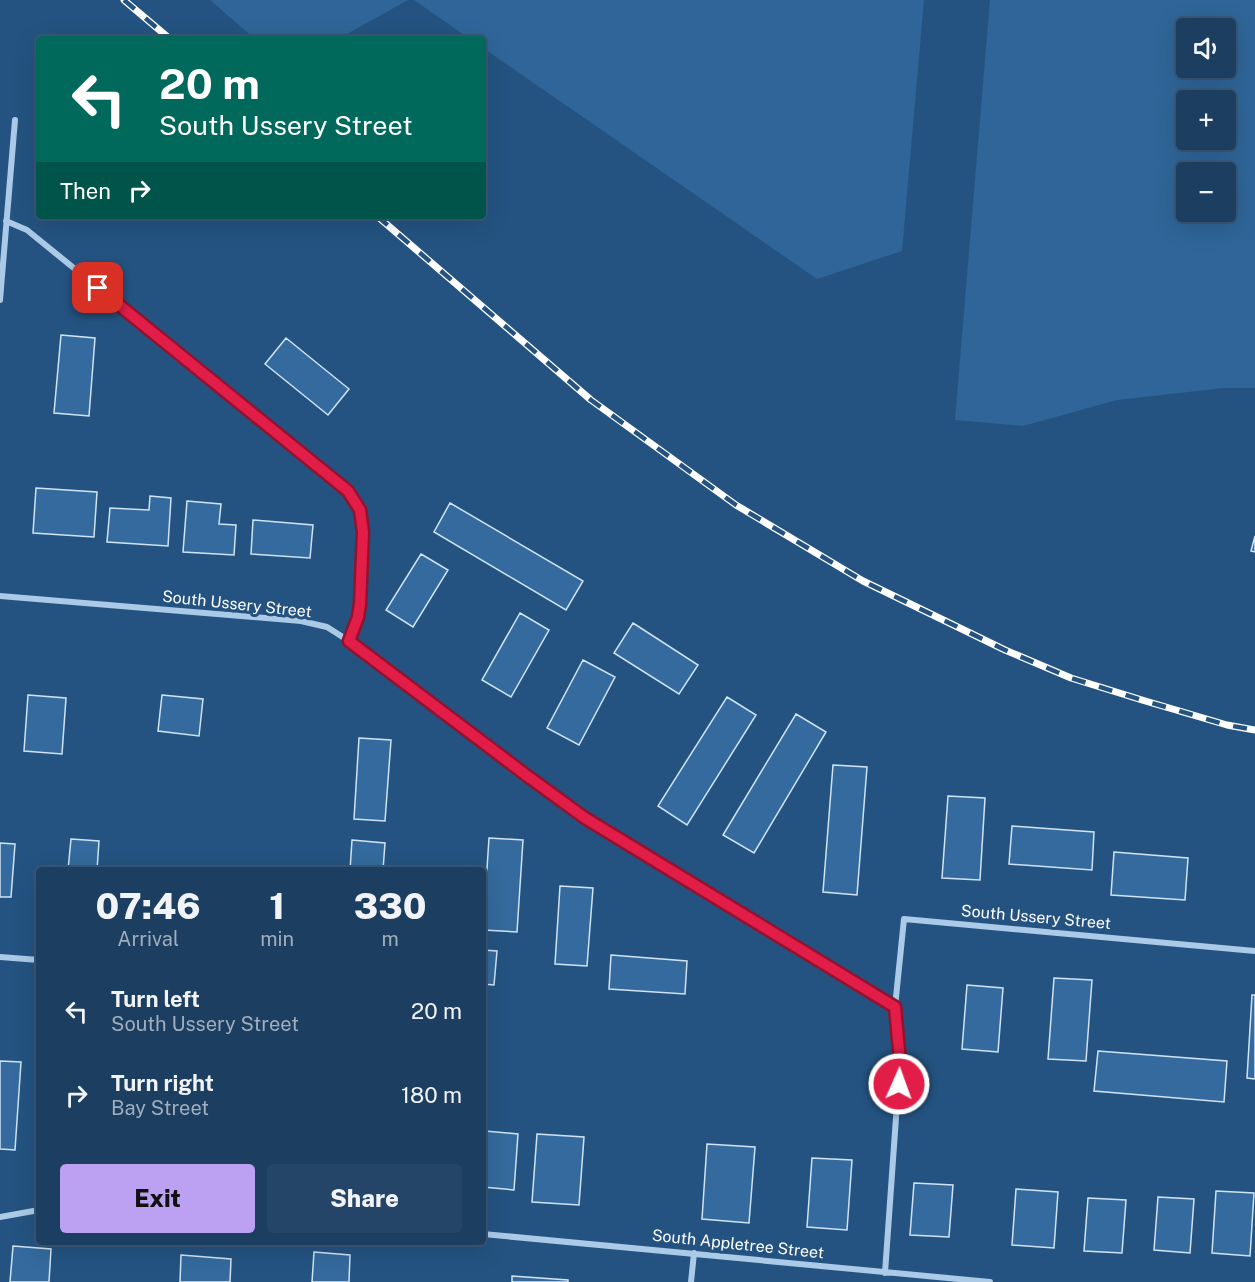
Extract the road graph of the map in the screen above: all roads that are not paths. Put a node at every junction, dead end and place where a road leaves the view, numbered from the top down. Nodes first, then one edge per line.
1 (15, 120) dead end
2 (6, 221) junction
3 (0, 300) edge
4 (0, 596) edge
5 (349, 641) junction
6 (1255, 951) edge
7 (0, 957) edge
8 (36, 960) edge
9 (895, 1007) junction
10 (36, 1211) edge
11 (0, 1217) edge
12 (486, 1234) edge
13 (694, 1253) junction
14 (885, 1273) junction
15 (691, 1282) edge
16 (990, 1282) edge

1 - 2 street
2 - 3 street
2 - 5 street
4 - 5 street, South Ussery Street
5 - 9 street, South Ussery Street
6 - 9 street, South Ussery Street
7 - 8 street
9 - 14 street, South Ussery Street
10 - 11 street
12 - 13 street, South Appletree Street
13 - 14 street, South Appletree Street
13 - 15 street
14 - 16 street, South Appletree Street

